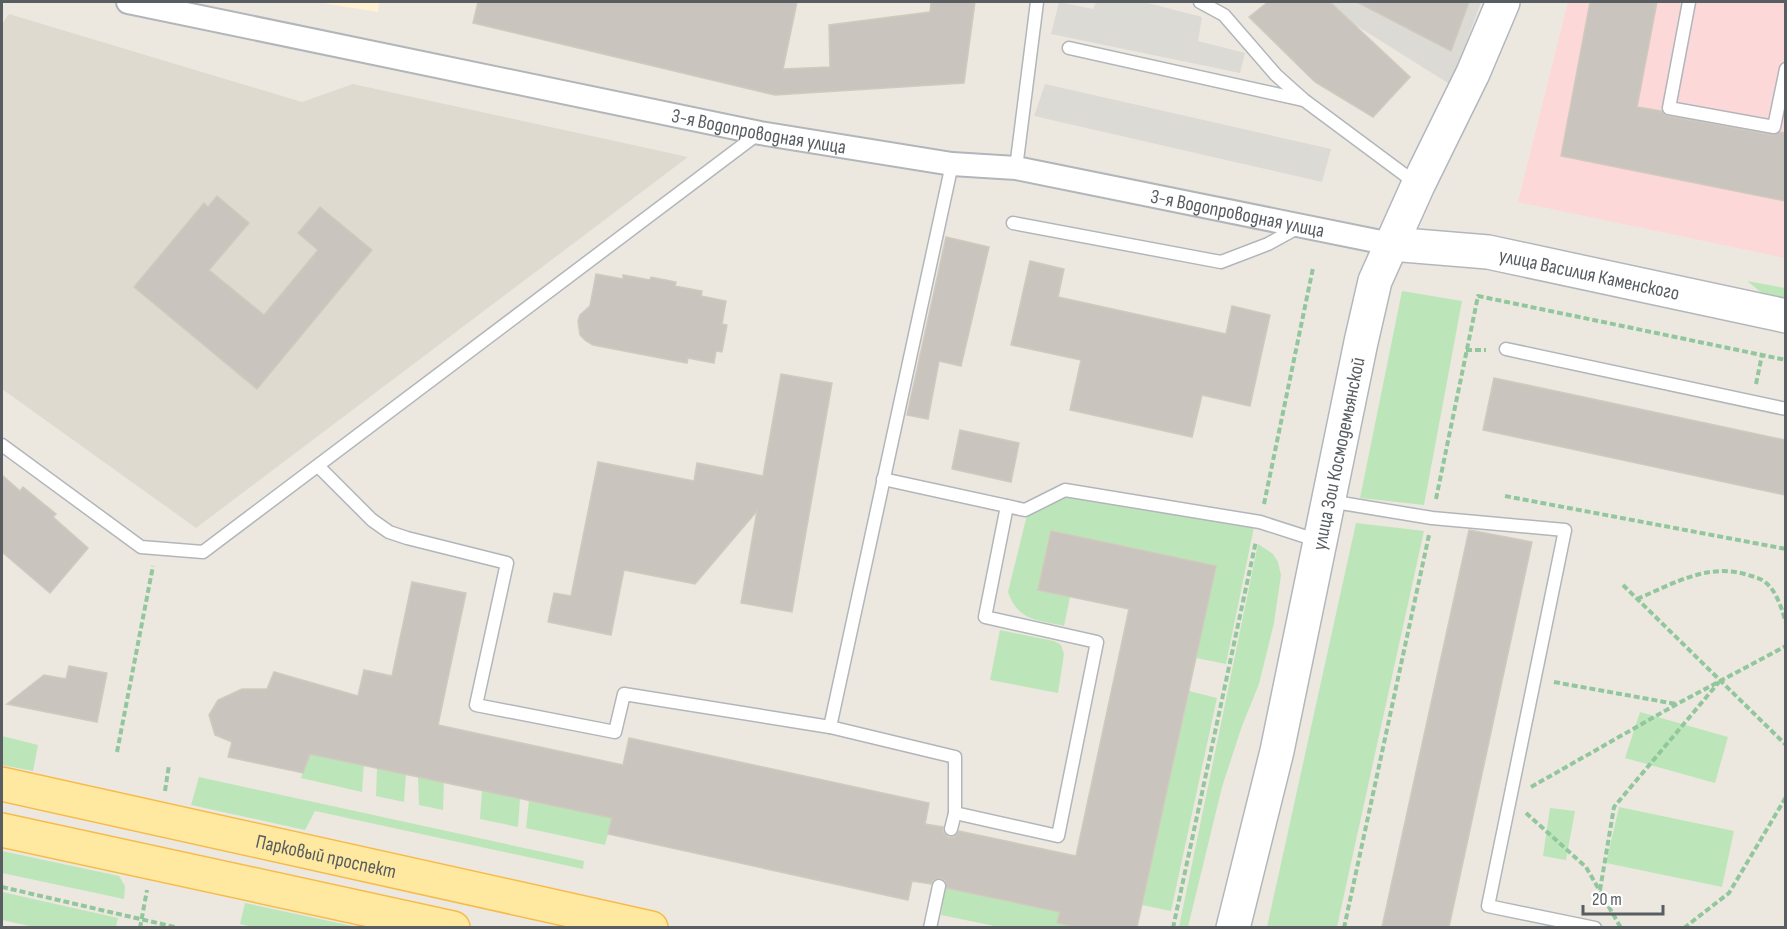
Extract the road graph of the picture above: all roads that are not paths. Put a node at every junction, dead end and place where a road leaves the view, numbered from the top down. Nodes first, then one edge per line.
1 (128, 2) edge
2 (1037, 2) edge
3 (1200, 2) edge
4 (1503, 2) edge
5 (1689, 2) edge
6 (1069, 48) dead end
7 (1785, 69) edge
8 (1304, 100) junction
9 (760, 132) junction
10 (952, 164) junction
11 (1017, 168) junction
12 (1418, 185) junction
13 (1013, 223) dead end
14 (1300, 226) junction
15 (1391, 244) junction
16 (1785, 316) edge
17 (1506, 349) dead end
18 (1785, 409) edge
19 (2, 445) edge
20 (319, 467) junction
21 (883, 479) junction
22 (1328, 501) junction
23 (1007, 506) junction
24 (1320, 542) junction
25 (830, 727) junction
26 (2, 784) edge
27 (955, 813) junction
28 (951, 829) dead end
29 (2, 830) edge
30 (939, 886) dead end
31 (453, 927) edge
32 (651, 927) edge
33 (930, 927) edge
34 (1233, 927) edge
35 (1595, 927) edge

1 - 9 street, 3-я Водопроводная улица
2 - 11 lane
3 - 8 lane
4 - 12 main road, улица Зои Космодемьянской
5 - 7 lane
6 - 8 lane
8 - 12 lane
9 - 10 street, 3-я Водопроводная улица
9 - 20 lane
10 - 11 street, 3-я Водопроводная улица
10 - 21 lane
11 - 14 street, 3-я Водопроводная улица
12 - 15 main road, улица Зои Космодемьянской
13 - 14 lane
14 - 15 street, 3-я Водопроводная улица
15 - 16 main road, улица Василия Каменского
15 - 22 main road, улица Зои Космодемьянской
17 - 18 lane
19 - 20 lane
20 - 25 lane
21 - 23 lane
21 - 25 lane
22 - 24 main road, улица Зои Космодемьянской
22 - 35 lane
23 - 24 lane
23 - 27 lane
24 - 34 main road, улица Зои Космодемьянской
25 - 27 lane
26 - 32 main road, Парковый проспект
27 - 28 lane
29 - 31 main road
30 - 33 lane

